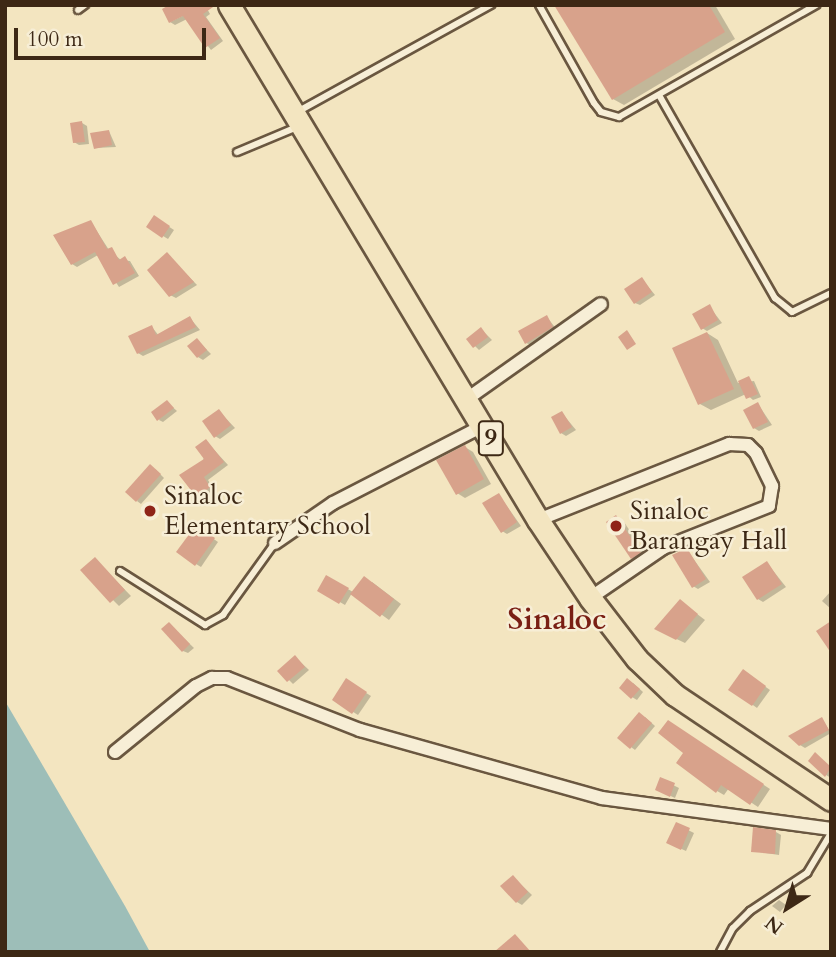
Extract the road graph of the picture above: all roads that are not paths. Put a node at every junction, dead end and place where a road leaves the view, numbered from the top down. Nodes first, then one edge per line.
1 (85, 5) edge
2 (229, 5) edge
3 (491, 5) edge
4 (540, 5) edge
5 (816, 5) edge
6 (78, 10) dead end
7 (659, 95) junction
8 (299, 119) junction
9 (237, 152) dead end
10 (831, 293) edge
11 (601, 304) dead end
12 (467, 398) junction
13 (484, 426) junction
14 (538, 520) junction
15 (275, 543) joint
16 (120, 571) dead end
17 (590, 598) junction
18 (115, 752) dead end
19 (831, 800) edge
20 (831, 831) edge
21 (720, 952) edge

1 - 6 lane
2 - 8 highway, 9
3 - 8 lane
4 - 7 lane
5 - 7 lane
7 - 10 lane
8 - 9 lane
8 - 12 highway, 9
11 - 12 street
12 - 13 highway, 9
13 - 14 highway, 9
13 - 15 street
14 - 17 highway, 9
14 - 17 street
15 - 16 lane
17 - 19 highway, 9
18 - 20 street
20 - 21 lane

